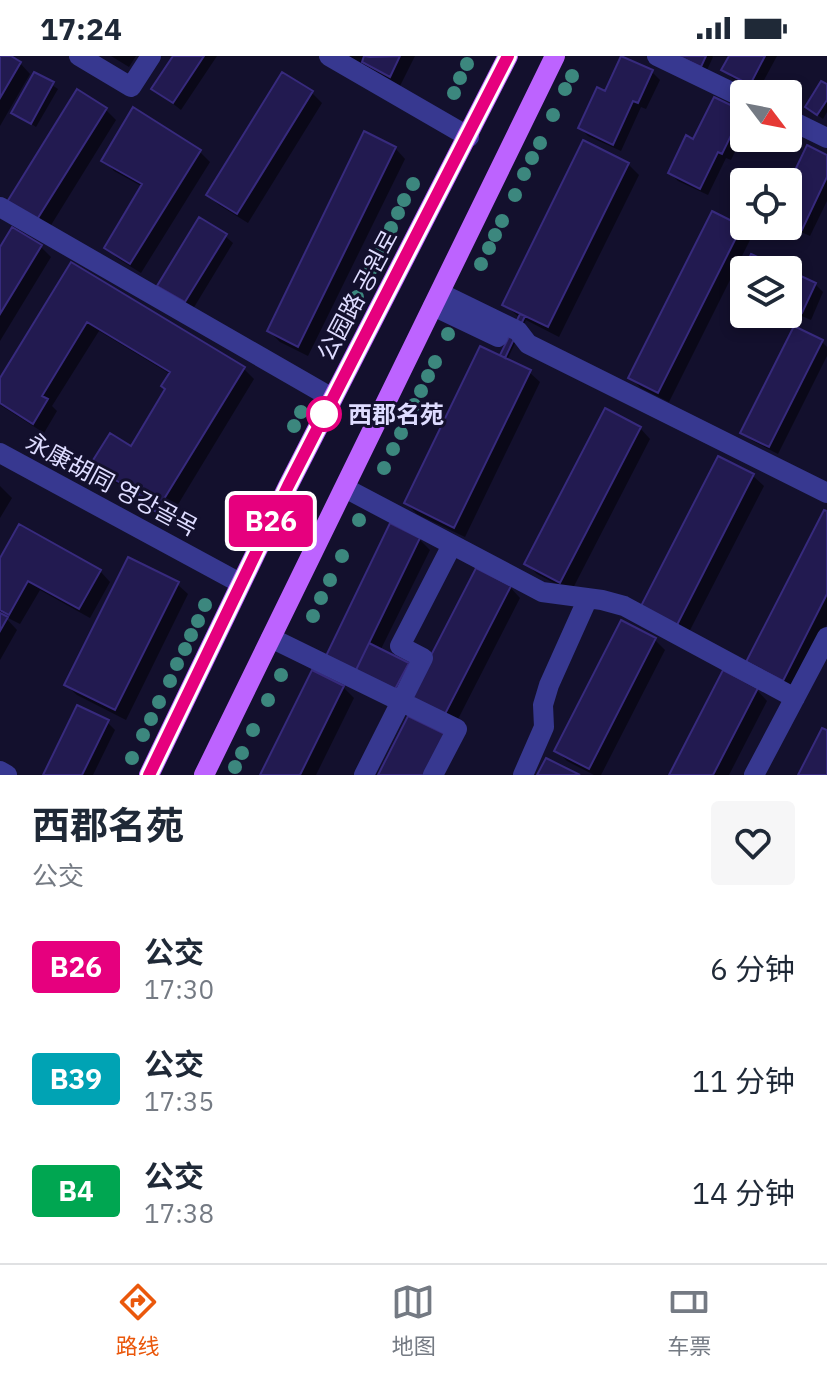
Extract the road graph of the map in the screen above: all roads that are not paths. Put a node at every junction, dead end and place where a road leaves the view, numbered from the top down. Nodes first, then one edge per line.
1 (79, 56) edge
2 (151, 56) edge
3 (329, 56) edge
4 (508, 56) edge
5 (555, 56) edge
6 (657, 56) edge
7 (730, 91) edge
8 (802, 126) edge
9 (469, 137) junction
10 (827, 138) edge
11 (0, 207) edge
12 (436, 299) junction
13 (332, 398) junction
14 (0, 453) edge
15 (345, 488) junction
16 (827, 493) edge
17 (452, 545) junction
18 (240, 583) junction
19 (588, 598) junction
20 (827, 637) edge
21 (271, 638) junction
22 (795, 698) junction
23 (401, 701) junction
24 (0, 771) edge
25 (7, 775) edge
26 (149, 775) edge
27 (204, 775) edge
28 (364, 775) edge
29 (433, 775) edge
30 (523, 775) edge
31 (754, 775) edge

1 - 2 street
3 - 9 street
4 - 9 main road, 公园路 공원로
5 - 12 main road
6 - 7 street
8 - 10 street
9 - 13 main road, 公园路 공원로
11 - 13 street
12 - 15 main road
12 - 16 street
13 - 18 main road, 公园路 공원로
14 - 18 street, 永康胡同 영강골목
15 - 17 street
15 - 21 main road
17 - 19 street
17 - 23 street
18 - 26 main road, 公园路 공원로
19 - 22 street
19 - 30 street
20 - 22 street
21 - 23 street
21 - 27 main road
22 - 31 street
23 - 28 street
23 - 29 street
24 - 25 street

